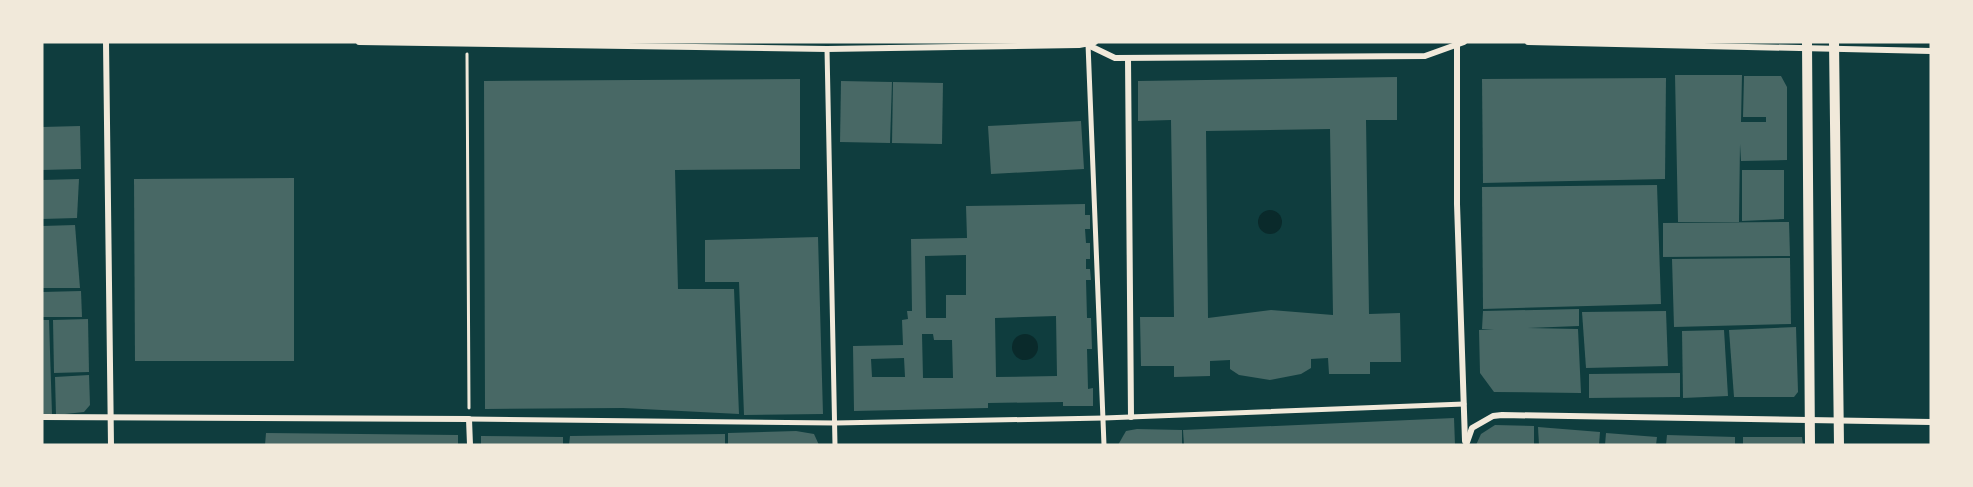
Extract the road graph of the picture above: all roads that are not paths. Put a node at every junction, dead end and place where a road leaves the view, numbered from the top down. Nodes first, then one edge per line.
1 (106, 42) edge
2 (358, 42) edge
3 (1456, 42) edge
4 (1464, 42) edge
5 (1528, 42) edge
6 (467, 43) edge
7 (1090, 43) edge
8 (827, 45) edge
9 (1807, 45) edge
10 (1834, 45) edge
11 (1931, 51) edge
12 (1128, 58) junction
13 (1464, 404) junction
14 (111, 415) junction
15 (42, 417) edge
16 (1131, 417) junction
17 (1104, 418) junction
18 (1809, 418) junction
19 (469, 419) junction
20 (1838, 420) junction
21 (1931, 422) edge
22 (835, 423) junction
23 (111, 445) edge
24 (470, 445) edge
25 (835, 445) edge
26 (1104, 445) edge
27 (1466, 445) edge
28 (1810, 445) edge
29 (1839, 445) edge

1 - 14 street
2 - 6 street
3 - 4 street
3 - 12 street
3 - 13 street
5 - 9 street
6 - 8 street
7 - 8 street
7 - 12 street
7 - 17 street
8 - 22 street
9 - 10 street
9 - 18 main road
10 - 11 street
10 - 20 main road
12 - 16 street
13 - 16 street
13 - 27 street
14 - 15 street
14 - 19 street
14 - 23 street
16 - 17 street
17 - 22 street
17 - 26 street
18 - 20 street
18 - 27 street
18 - 28 main road
19 - 22 street
19 - 24 street
20 - 21 street
20 - 29 main road
22 - 25 street

